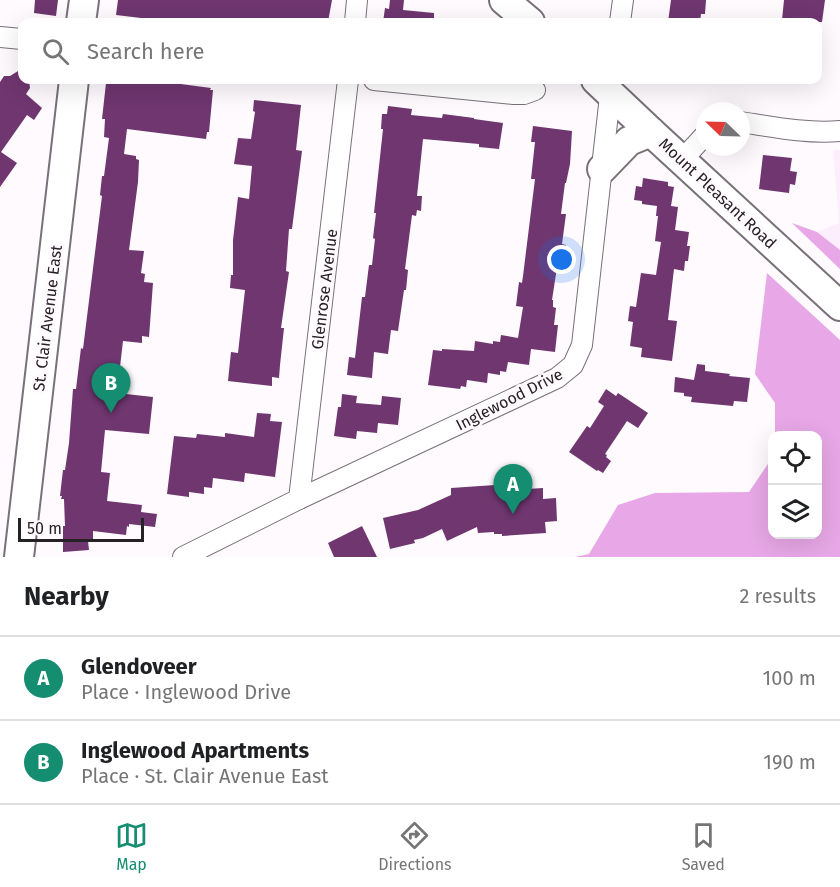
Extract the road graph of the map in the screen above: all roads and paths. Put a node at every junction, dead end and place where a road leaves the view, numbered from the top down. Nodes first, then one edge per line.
1 (84, 0) edge
2 (357, 0) edge
3 (504, 0) edge
4 (623, 0) edge
5 (82, 18) edge
6 (355, 18) edge
7 (526, 18) edge
8 (621, 18) edge
9 (0, 37) edge
10 (18, 39) edge
11 (74, 84) edge
12 (348, 84) edge
13 (414, 84) edge
14 (606, 84) edge
15 (535, 90) dead end
16 (750, 123) edge
17 (840, 131) edge
18 (651, 132) junction
19 (696, 145) edge
20 (682, 160) junction
21 (603, 169) junction
22 (840, 306) edge
23 (299, 499) junction
24 (19, 557) edge
25 (183, 557) edge

1 - 5 main road
2 - 6 street
3 - 7 main road
4 - 8 street
9 - 10 street
11 - 24 main road, St. Clair Avenue East
12 - 23 street, Glenrose Avenue
13 - 15 street
14 - 18 main road, Mount Pleasant Road
14 - 21 street, Inglewood Drive
16 - 17 street
18 - 20 main road, Mount Pleasant Road
18 - 21 main road
19 - 20 street
20 - 22 main road, Mount Pleasant Road
21 - 23 street, Inglewood Drive
23 - 25 street, Inglewood Drive

